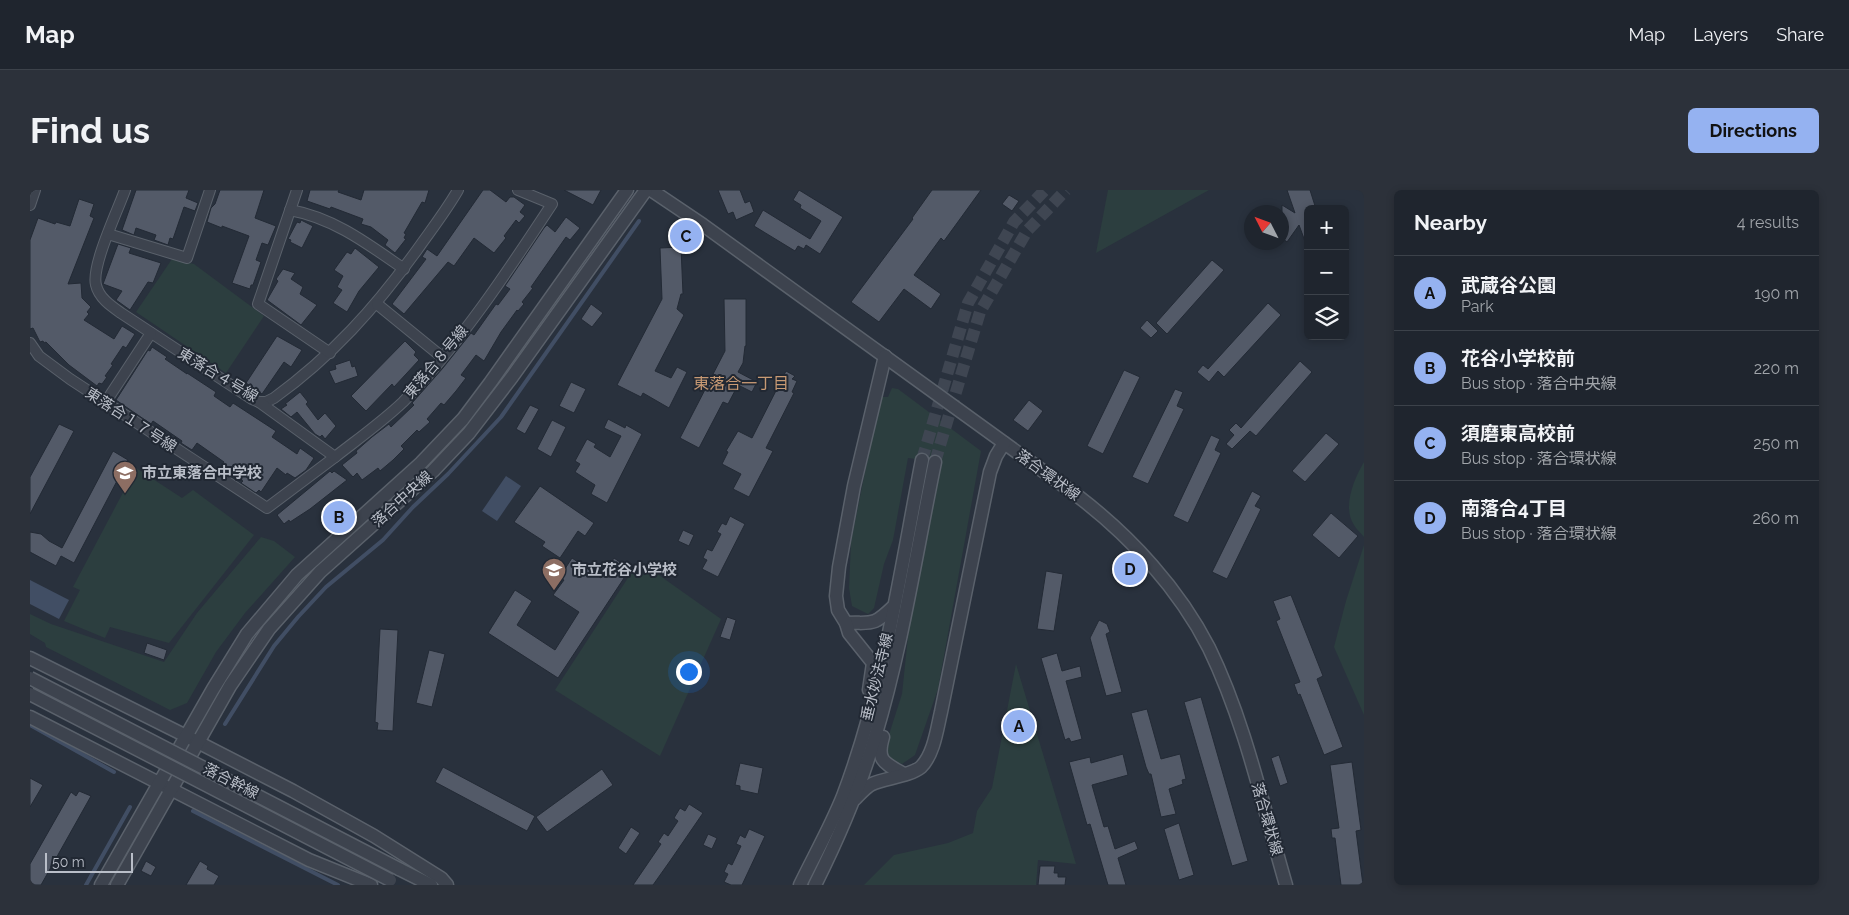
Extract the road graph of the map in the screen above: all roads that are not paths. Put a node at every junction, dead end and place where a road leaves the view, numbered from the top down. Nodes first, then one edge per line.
1 (35, 190) edge
2 (125, 190) edge
3 (210, 190) edge
4 (297, 190) edge
5 (458, 190) edge
6 (518, 190) edge
7 (627, 190) edge
8 (646, 190) edge
9 (651, 190) edge
10 (30, 205) edge
11 (290, 210) junction
12 (108, 234) junction
13 (404, 269) junction
14 (376, 304) junction
15 (151, 333) junction
16 (30, 343) edge
17 (330, 353) junction
18 (885, 356) junction
19 (442, 357) junction
20 (259, 402) junction
21 (105, 403) junction
22 (1004, 443) junction
23 (335, 457) junction
24 (894, 607) junction
25 (846, 623) junction
26 (30, 658) edge
27 (893, 671) junction
28 (30, 678) edge
29 (30, 694) edge
30 (30, 717) edge
31 (862, 734) junction
32 (186, 736) junction
33 (199, 743) junction
34 (904, 774) junction
35 (159, 784) junction
36 (172, 790) junction
37 (853, 801) junction
38 (395, 882) edge
39 (101, 885) edge
40 (117, 885) edge
41 (371, 885) edge
42 (431, 885) edge
43 (447, 885) edge
44 (800, 885) edge
45 (815, 885) edge
46 (1286, 885) edge

1 - 10 street
2 - 12 street, 東落合４号線
3 - 12 street
4 - 11 street
5 - 13 street, 東落合４号線
6 - 19 street, 東落合８号線
7 - 32 street, 落合中央線
8 - 33 street, 落合中央線
9 - 18 street, 落合環状線
11 - 13 street
11 - 17 street
12 - 15 street, 東落合４号線
13 - 14 street, 東落合４号線
14 - 17 street, 東落合４号線
14 - 19 street
15 - 20 street, 東落合４号線
15 - 21 street
16 - 21 street, 東落合１７号線
17 - 20 street, 東落合４号線
18 - 22 street, 落合環状線
18 - 25 street
19 - 23 street, 東落合８号線
20 - 23 street
21 - 23 street, 東落合１７号線
22 - 34 street
22 - 46 street, 落合環状線
24 - 25 street
24 - 27 street, 垂水妙法寺線
24 - 31 street, 垂水妙法寺線
25 - 31 street
26 - 32 street
27 - 34 street
27 - 37 street, 垂水妙法寺線
28 - 42 street, 落合幹線, bridge
29 - 38 street, 落合幹線, bridge
30 - 35 street
31 - 44 street, 垂水妙法寺線
32 - 33 street
32 - 35 street, 落合中央線
33 - 36 street, 落合中央線
33 - 43 street
34 - 37 street
35 - 36 street
35 - 39 street, 落合中央線
36 - 40 street, 落合中央線
36 - 41 street
37 - 45 street, 垂水妙法寺線

